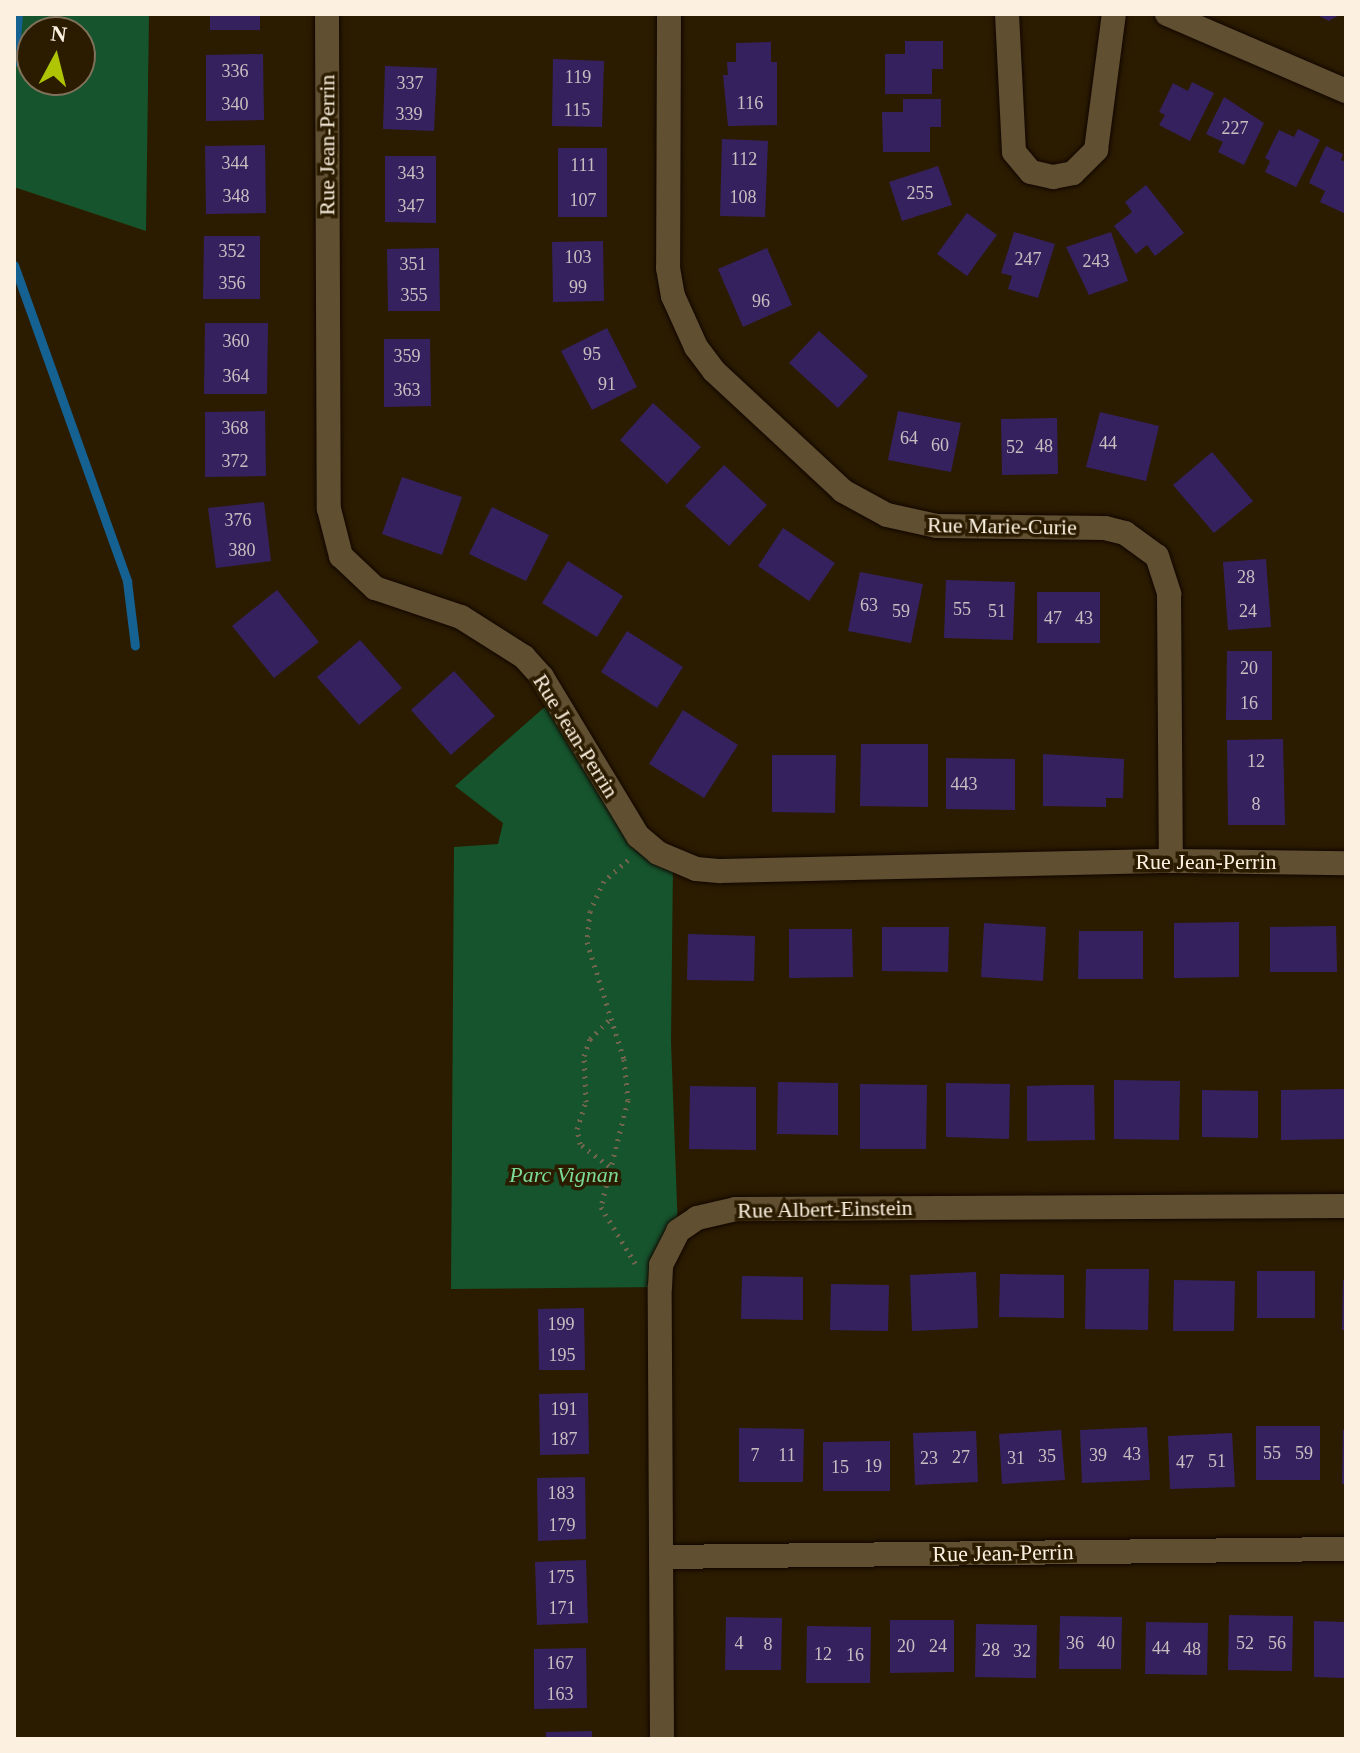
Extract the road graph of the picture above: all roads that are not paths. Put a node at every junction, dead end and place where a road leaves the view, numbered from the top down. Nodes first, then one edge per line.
1 (346, 14) edge
2 (669, 14) edge
3 (1007, 14) edge
4 (1114, 14) edge
5 (1167, 14) edge
6 (327, 22) edge
7 (1346, 91) edge
8 (1171, 861) junction
9 (1346, 863) edge
10 (1346, 1206) edge
11 (1346, 1549) edge
12 (661, 1557) junction
13 (662, 1739) edge

1 - 6 street, Rue Jean-Perrin
2 - 8 street, Rue Marie-Curie
3 - 4 street
5 - 7 street
6 - 8 street, Rue Jean-Perrin
8 - 9 street, Rue Jean-Perrin
10 - 12 street, Rue Albert-Einstein
11 - 12 street, Rue Jean-Perrin
12 - 13 street, Rue Albert-Einstein

